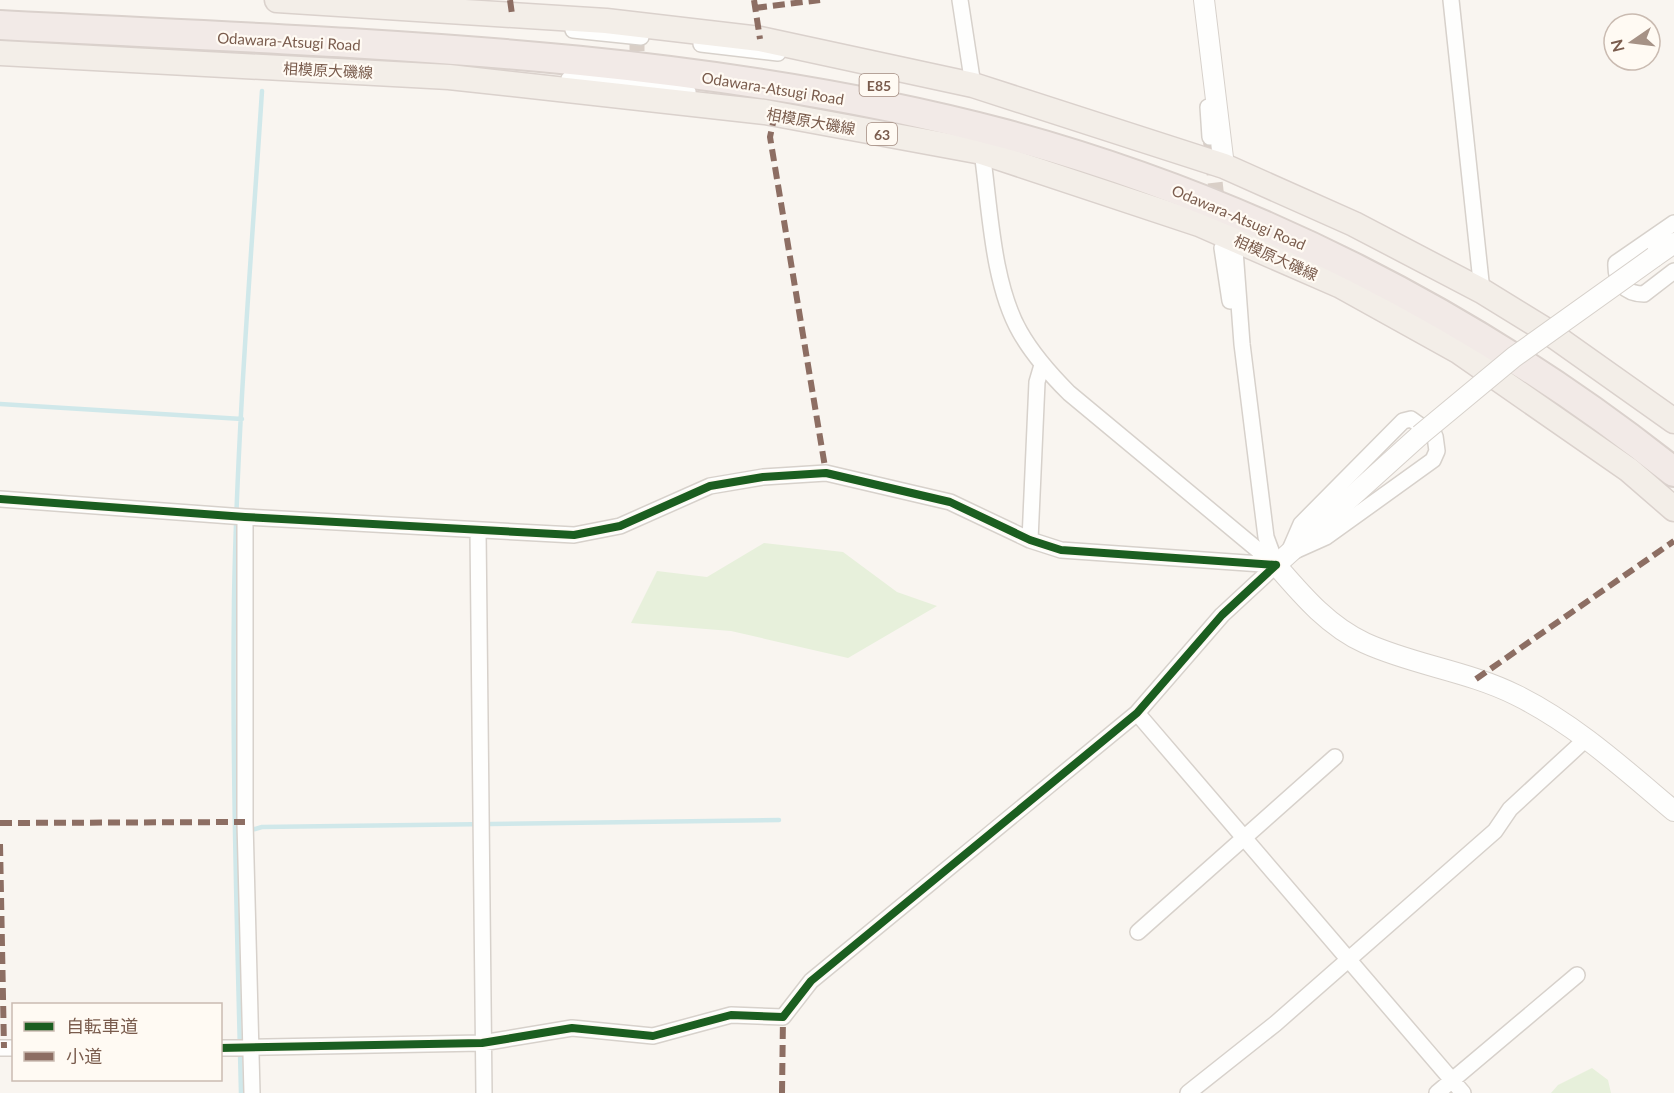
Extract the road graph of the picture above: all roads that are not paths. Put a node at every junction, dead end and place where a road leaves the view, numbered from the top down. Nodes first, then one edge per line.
1 (277, 0) edge
2 (960, 0) edge
3 (1204, 0) edge
4 (1451, 0) edge
5 (0, 6) edge
6 (0, 25) edge
7 (1205, 27) junction
8 (0, 53) edge
9 (973, 85) junction
10 (1210, 137) tunnel mouth
11 (982, 152) junction
12 (1224, 166) junction
13 (1674, 223) edge
14 (1228, 242) junction
15 (1674, 243) edge
16 (1674, 271) edge
17 (1619, 280) junction
18 (1482, 291) junction
19 (1547, 331) junction
20 (1042, 364) junction
21 (1674, 421) edge
22 (1674, 449) edge
23 (1674, 472) edge
24 (0, 499) edge
25 (1674, 509) edge
26 (245, 517) junction
27 (478, 530) junction
28 (1030, 540) junction
29 (1282, 560) junction
30 (1137, 713) junction
31 (1587, 738) junction
32 (1335, 757) dead end
33 (1674, 811) edge
34 (1243, 836) junction
35 (1138, 932) dead end
36 (1349, 959) junction
37 (1577, 975) dead end
38 (482, 1043) junction
39 (222, 1048) edge
40 (251, 1048) junction
41 (1452, 1079) junction
42 (252, 1093) edge
43 (484, 1093) edge
44 (1188, 1093) edge
45 (1437, 1093) edge
46 (1463, 1093) edge

1 - 9 main road
2 - 9 street
3 - 7 street
4 - 18 street
5 - 22 highway, Odawara-Atsugi Road / E85
6 - 23 highway, Odawara-Atsugi Road / E85
7 - 10 street
7 - 12 street
8 - 11 main road, 相模原大磯線 / 63
9 - 12 main road
11 - 14 main road, 相模原大磯線 / 63
11 - 20 street
12 - 18 main road
13 - 17 street
14 - 25 main road, 相模原大磯線 / 63
14 - 29 street
15 - 29 street, bridge
16 - 17 street
17 - 19 street
18 - 19 main road
19 - 21 main road
20 - 28 street
20 - 29 street
24 - 26 street
26 - 27 street
26 - 40 street
27 - 28 street
27 - 38 street
28 - 29 street
29 - 29 street
29 - 30 street
29 - 31 street
30 - 34 street
30 - 38 street
31 - 33 street
31 - 36 street
32 - 34 street
34 - 35 street
34 - 36 street
36 - 41 street
36 - 44 street
37 - 41 street
38 - 40 street
38 - 43 street
39 - 40 street
40 - 42 street
41 - 45 street
41 - 46 street

